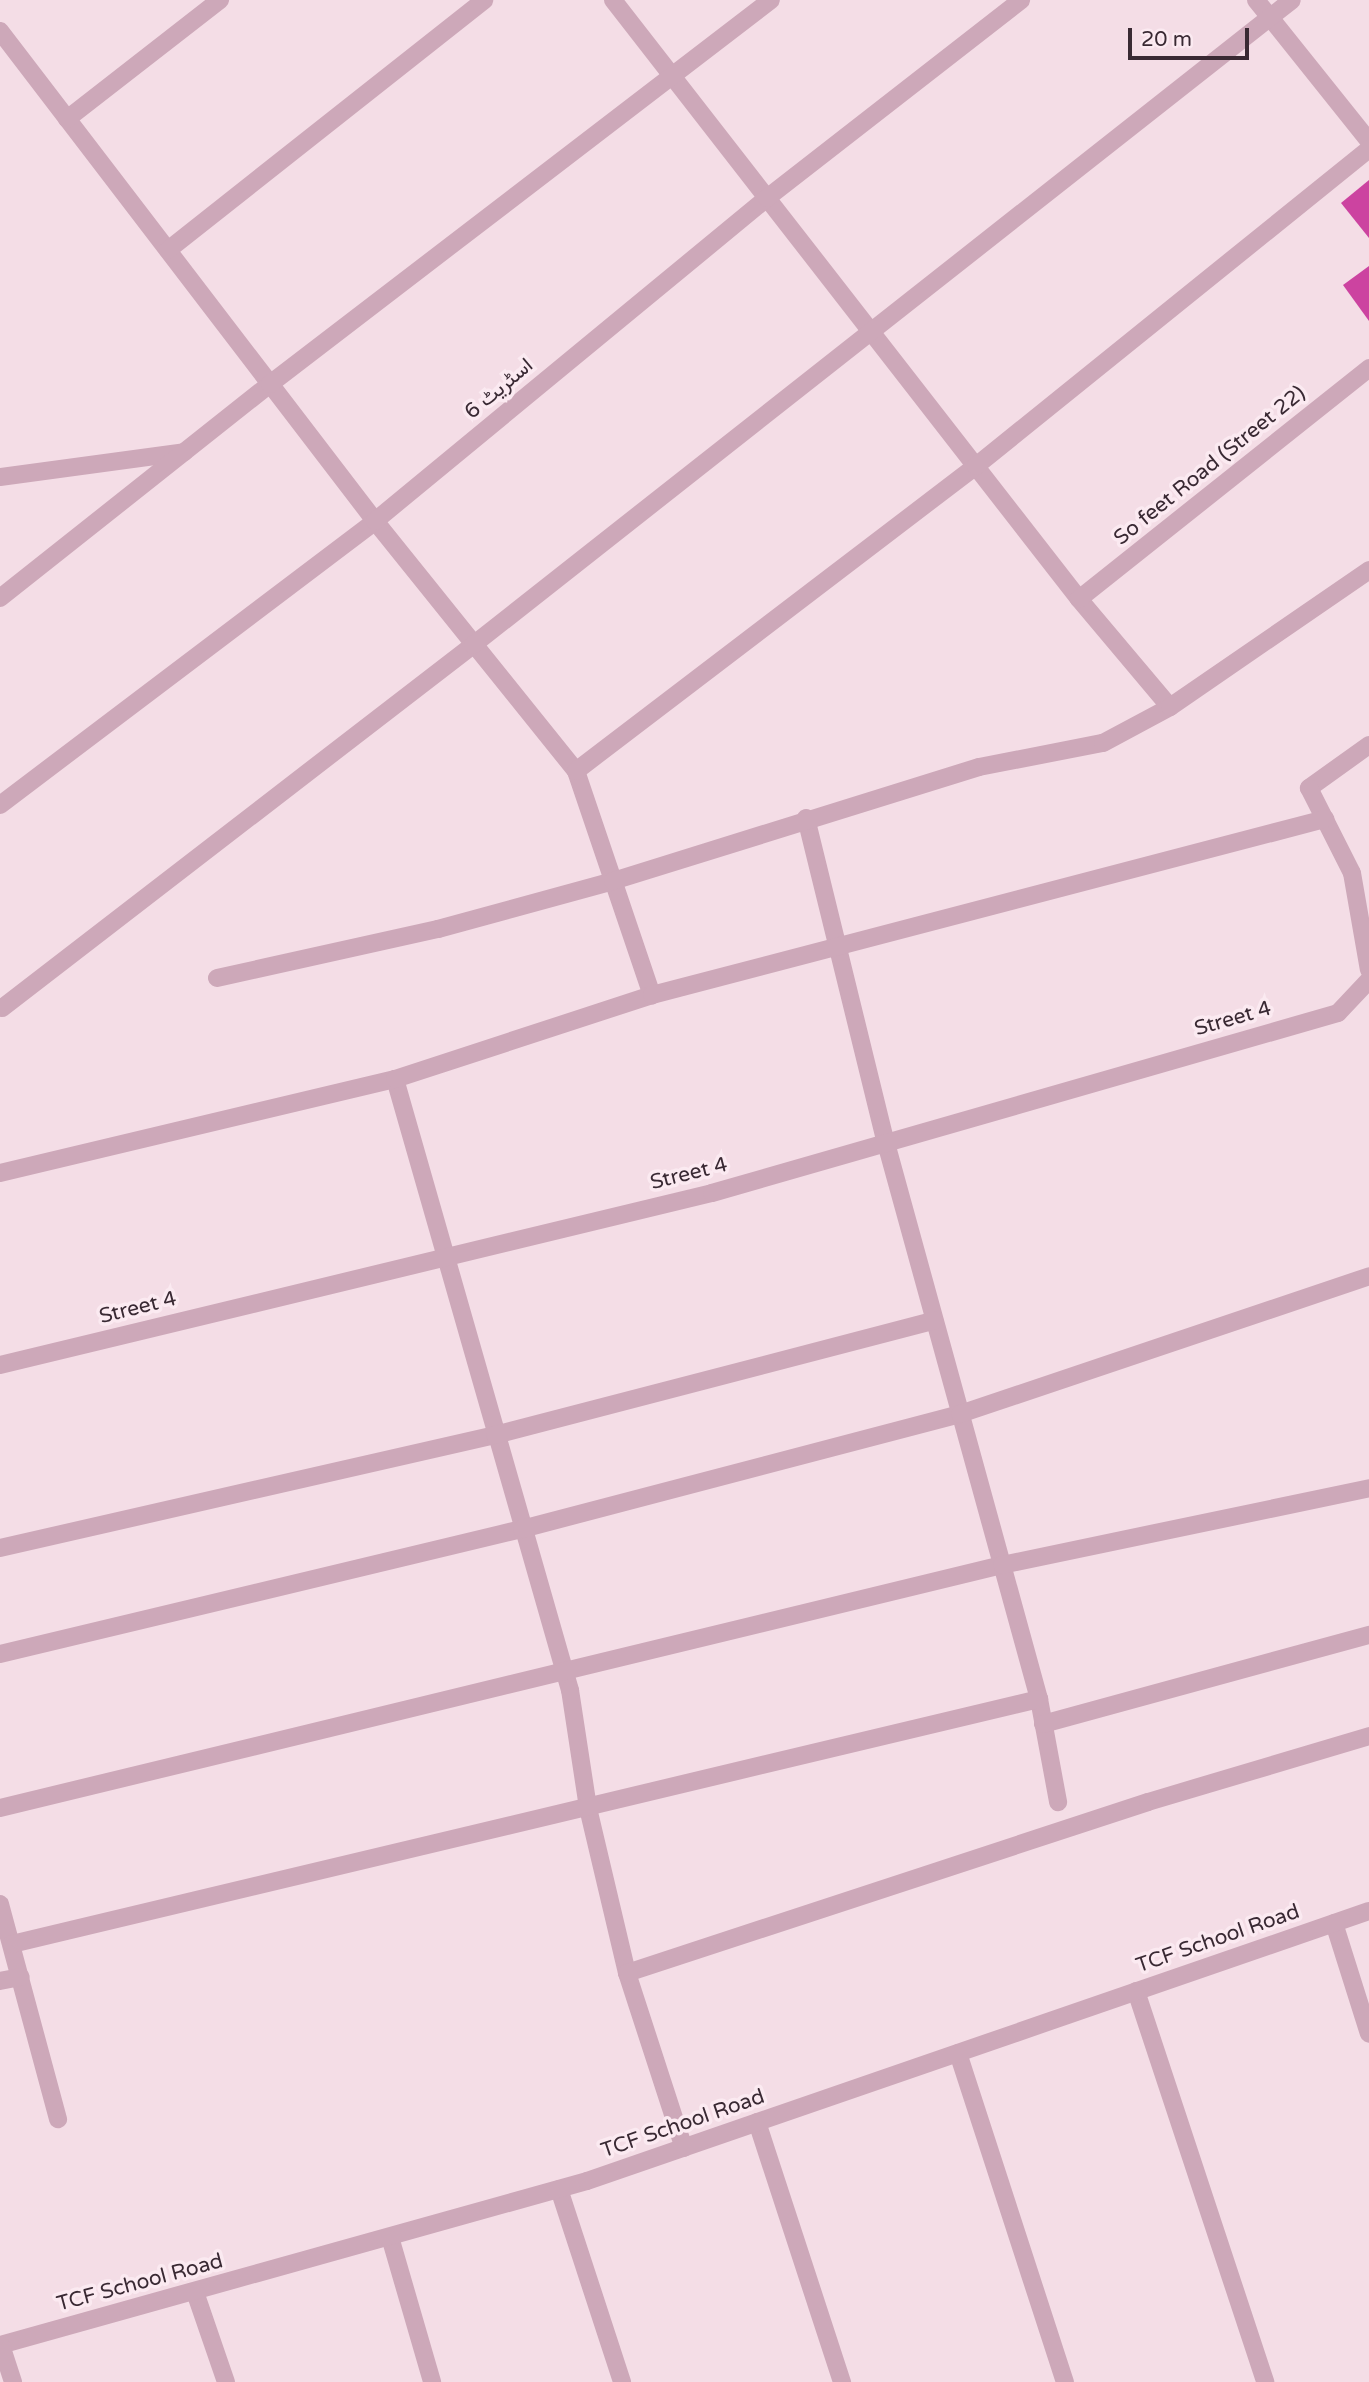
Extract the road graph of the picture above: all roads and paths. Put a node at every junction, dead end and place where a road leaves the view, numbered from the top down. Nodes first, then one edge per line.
1 (220, 0) edge
2 (484, 0) edge
3 (613, 0) edge
4 (771, 0) edge
5 (1021, 0) edge
6 (1256, 0) edge
7 (1292, 0) edge
8 (1270, 18) junction
9 (0, 32) edge
10 (673, 78) junction
11 (67, 119) junction
12 (1369, 141) edge
13 (1369, 149) edge
14 (767, 198) junction
15 (168, 250) junction
16 (871, 332) junction
17 (1369, 368) edge
18 (270, 384) junction
19 (184, 452) junction
20 (976, 466) junction
21 (0, 477) edge
22 (375, 521) junction
23 (1369, 570) edge
24 (0, 598) edge
25 (1079, 599) junction
26 (473, 645) junction
27 (1170, 707) junction
28 (1369, 745) edge
29 (576, 771) junction
30 (0, 805) edge
31 (806, 818) junction
32 (1325, 819) junction
33 (613, 881) junction
34 (838, 947) junction
35 (1369, 970) edge
36 (217, 978) dead end
37 (1369, 980) edge
38 (652, 995) junction
39 (2, 1008) dead end
40 (395, 1079) junction
41 (886, 1143) junction
42 (0, 1173) edge
43 (443, 1258) junction
44 (1369, 1276) edge
45 (934, 1321) junction
46 (0, 1365) edge
47 (960, 1414) junction
48 (495, 1435) junction
49 (1369, 1488) edge
50 (522, 1530) junction
51 (0, 1548) edge
52 (1002, 1565) junction
53 (1369, 1635) edge
54 (0, 1654) edge
55 (565, 1673) junction
56 (1039, 1699) junction
57 (1043, 1724) junction
58 (1369, 1736) edge
59 (1058, 1802) dead end
60 (0, 1808) edge
61 (589, 1808) junction
62 (0, 1904) edge
63 (1369, 1910) edge
64 (1334, 1923) junction
65 (12, 1944) junction
66 (627, 1973) junction
67 (21, 1977) junction
68 (0, 1981) edge
69 (1136, 1991) junction
70 (1369, 2034) edge
71 (958, 2053) junction
72 (58, 2119) dead end
73 (757, 2122) junction
74 (684, 2148) junction
75 (559, 2189) junction
76 (390, 2237) junction
77 (195, 2292) junction
78 (1, 2345) edge
79 (13, 2382) edge
80 (226, 2382) edge
81 (432, 2382) edge
82 (622, 2382) edge
83 (842, 2382) edge
84 (1065, 2382) edge
85 (1265, 2382) edge

1 - 11 street
2 - 15 street
3 - 10 street
4 - 10 street
5 - 14 street, اسٹریٹ 6
6 - 8 street
7 - 8 street
8 - 12 street
8 - 16 street
9 - 11 street
10 - 14 street
10 - 18 street
11 - 15 street
13 - 20 street
14 - 16 street
14 - 22 street, اسٹریٹ 6
15 - 18 street
16 - 20 street
16 - 26 street
17 - 25 street, So feet Road (Street 22)
18 - 19 street
18 - 22 street
19 - 21 street
19 - 24 street
20 - 25 street
20 - 29 street
22 - 26 street
22 - 30 street, اسٹریٹ 6
23 - 27 street
25 - 27 street
26 - 29 street
26 - 39 street
27 - 31 street
28 - 32 street
29 - 33 street
31 - 33 street
31 - 34 street
32 - 34 street
32 - 35 street
33 - 36 street
33 - 38 street
34 - 38 street
34 - 41 street
37 - 41 street, Street 4
38 - 40 street
40 - 42 street
40 - 43 street
41 - 43 street, Street 4
41 - 45 street
43 - 46 street, Street 4
43 - 48 street
44 - 47 street
45 - 47 street
45 - 48 street
47 - 50 street
47 - 52 street
48 - 50 street
48 - 51 street
49 - 52 street
50 - 54 street
50 - 55 street
52 - 55 street
52 - 56 street
53 - 57 street
55 - 60 street
55 - 61 street
56 - 57 street
56 - 61 street
57 - 59 street
58 - 66 street
61 - 65 street
61 - 66 street
62 - 65 street
63 - 64 street, TCF School Road
64 - 69 street, TCF School Road
64 - 70 street
65 - 67 street
66 - 74 street
67 - 68 street
67 - 72 street
69 - 71 street, TCF School Road
69 - 85 street
71 - 73 street, TCF School Road
71 - 84 street
73 - 74 street, TCF School Road
73 - 83 street
74 - 75 street, TCF School Road
75 - 76 street, TCF School Road
75 - 82 street
76 - 77 street, TCF School Road
76 - 81 street
77 - 78 street, TCF School Road
77 - 80 street
78 - 79 street

